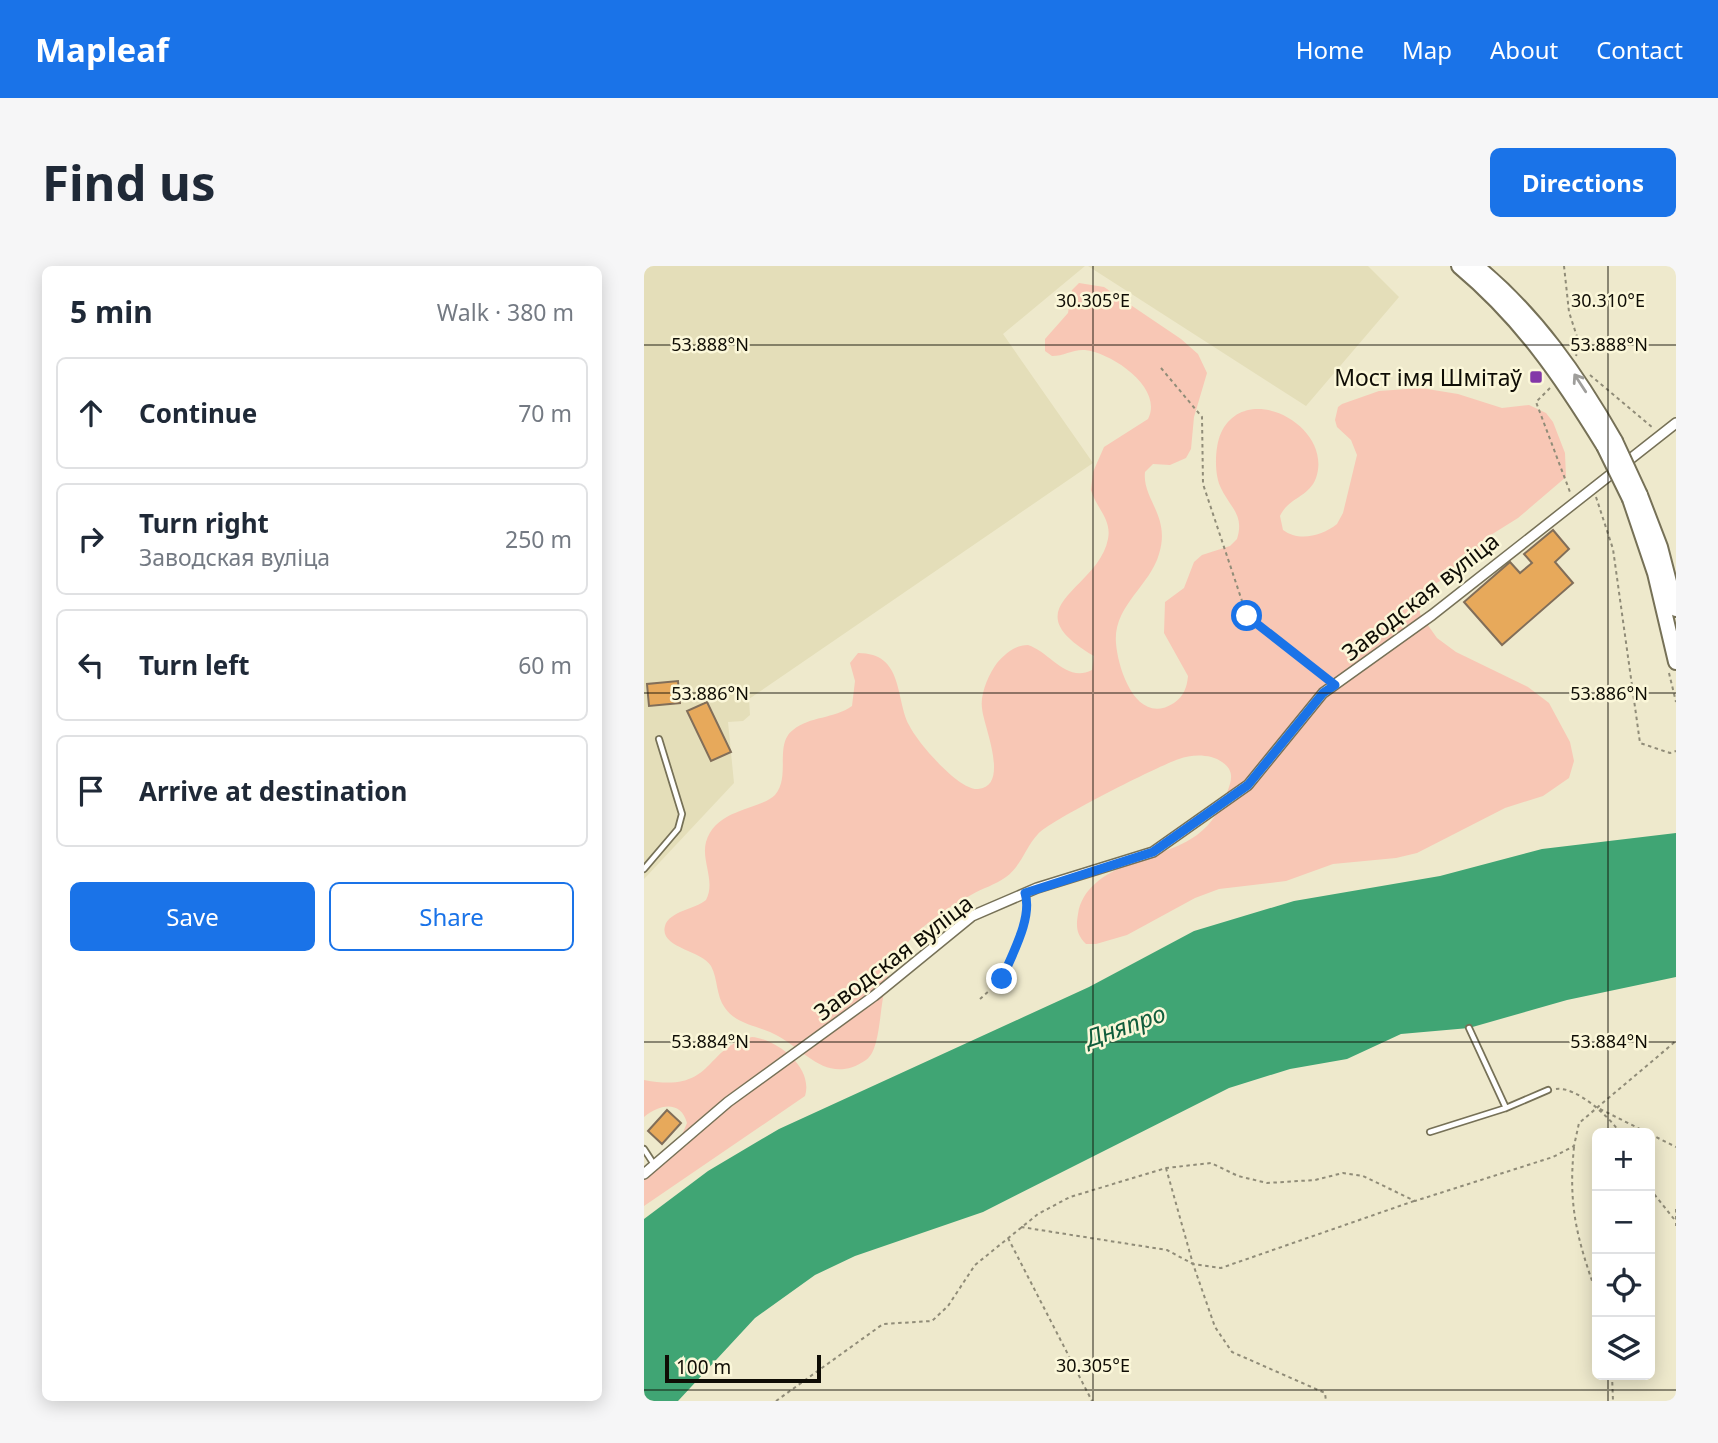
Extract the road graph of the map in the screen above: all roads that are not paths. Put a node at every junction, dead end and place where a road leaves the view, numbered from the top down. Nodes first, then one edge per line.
1 (1459, 266) edge
2 (1476, 266) edge
3 (1676, 423) edge
4 (1609, 444) junction
5 (1635, 497) junction
6 (1676, 609) edge
7 (1676, 663) edge
8 (659, 739) dead end
9 (644, 869) edge
10 (1469, 1028) dead end
11 (1548, 1090) road end
12 (1506, 1108) junction
13 (1430, 1132) dead end
14 (644, 1149) edge
15 (655, 1166) junction
16 (644, 1174) edge

1 - 4 main road
4 -> 2 main road
3 - 15 street, Заводская вуліца
4 - 5 main road, bridge
5 - 6 main road
5 - 7 main road
8 - 9 lane
10 - 12 lane
11 - 12 lane
12 - 13 lane
14 - 15 lane
15 - 16 street, Заводская вуліца

